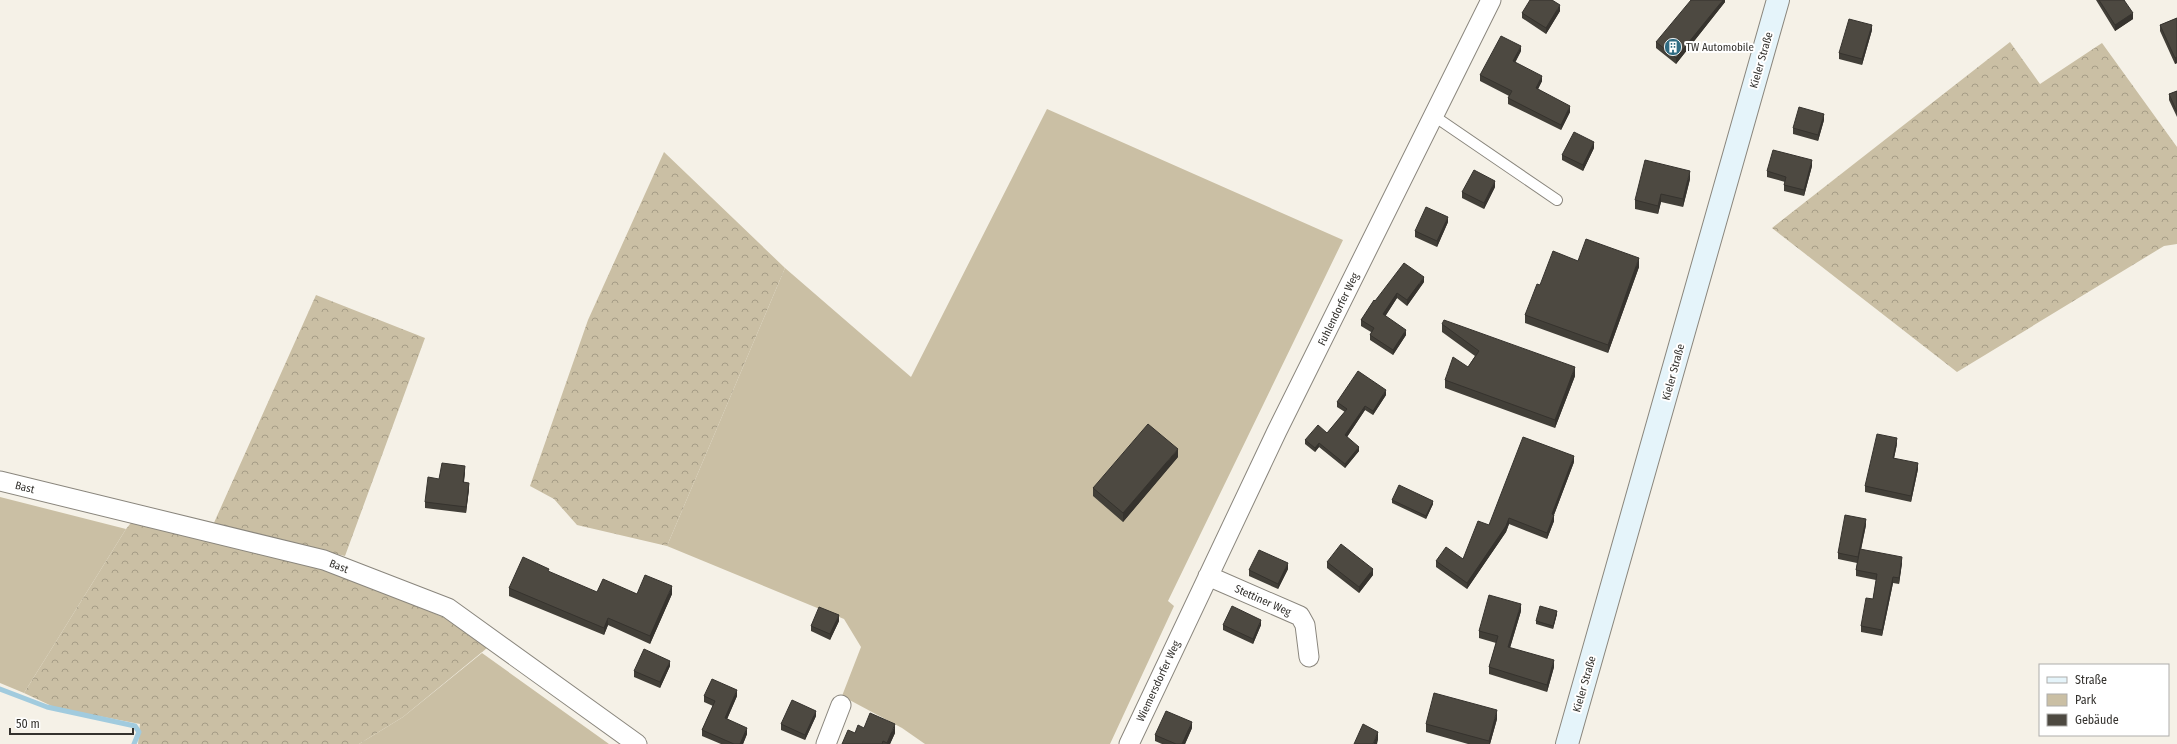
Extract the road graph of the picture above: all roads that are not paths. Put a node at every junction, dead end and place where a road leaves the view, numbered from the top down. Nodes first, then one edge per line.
1 (1491, 0) edge
2 (1778, 0) edge
3 (1434, 116) junction
4 (1557, 200) dead end
5 (0, 481) edge
6 (1208, 576) junction
7 (1187, 618) joint
8 (1309, 657) dead end
9 (841, 705) dead end
10 (637, 744) edge
11 (826, 744) edge
12 (1129, 744) edge
13 (1567, 744) edge

1 - 3 street, Fuhlendorfer Weg
2 - 13 main road, Kieler Straße
3 - 4 lane
3 - 6 street, Fuhlendorfer Weg
5 - 10 street, Bast
6 - 7 street, Fuhlendorfer Weg
6 - 8 street, Stettiner Weg
7 - 12 street, Wiemersdorfer Weg
9 - 11 street

